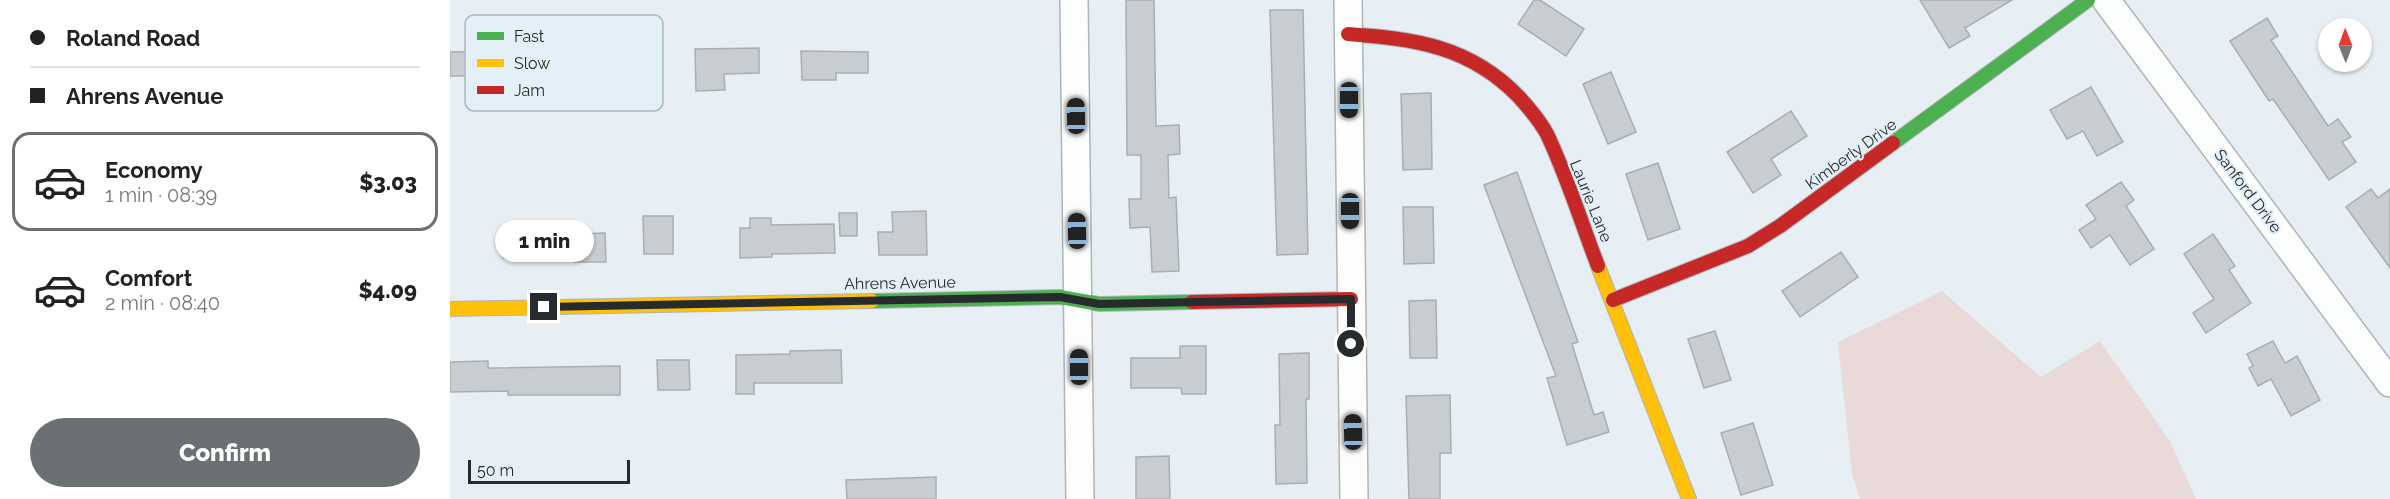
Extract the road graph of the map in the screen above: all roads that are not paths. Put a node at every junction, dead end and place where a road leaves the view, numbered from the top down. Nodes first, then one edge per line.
1 (1074, 0) edge
2 (1348, 0) edge
3 (2088, 0) edge
4 (2106, 0) edge
5 (1348, 34) junction
6 (1351, 299) junction
7 (1078, 300) junction
8 (1613, 300) junction
9 (450, 309) edge
10 (2390, 383) edge
11 (1080, 499) edge
12 (1354, 499) edge
13 (1689, 499) edge

1 - 7 street
2 - 5 street
3 - 8 street, Kimberly Drive
4 - 10 street, Sanford Drive
5 - 6 street
5 - 8 street, Laurie Lane
6 - 7 street, Ahrens Avenue
6 - 12 street
7 - 9 street, Ahrens Avenue
7 - 11 street
8 - 13 street, Laurie Lane

